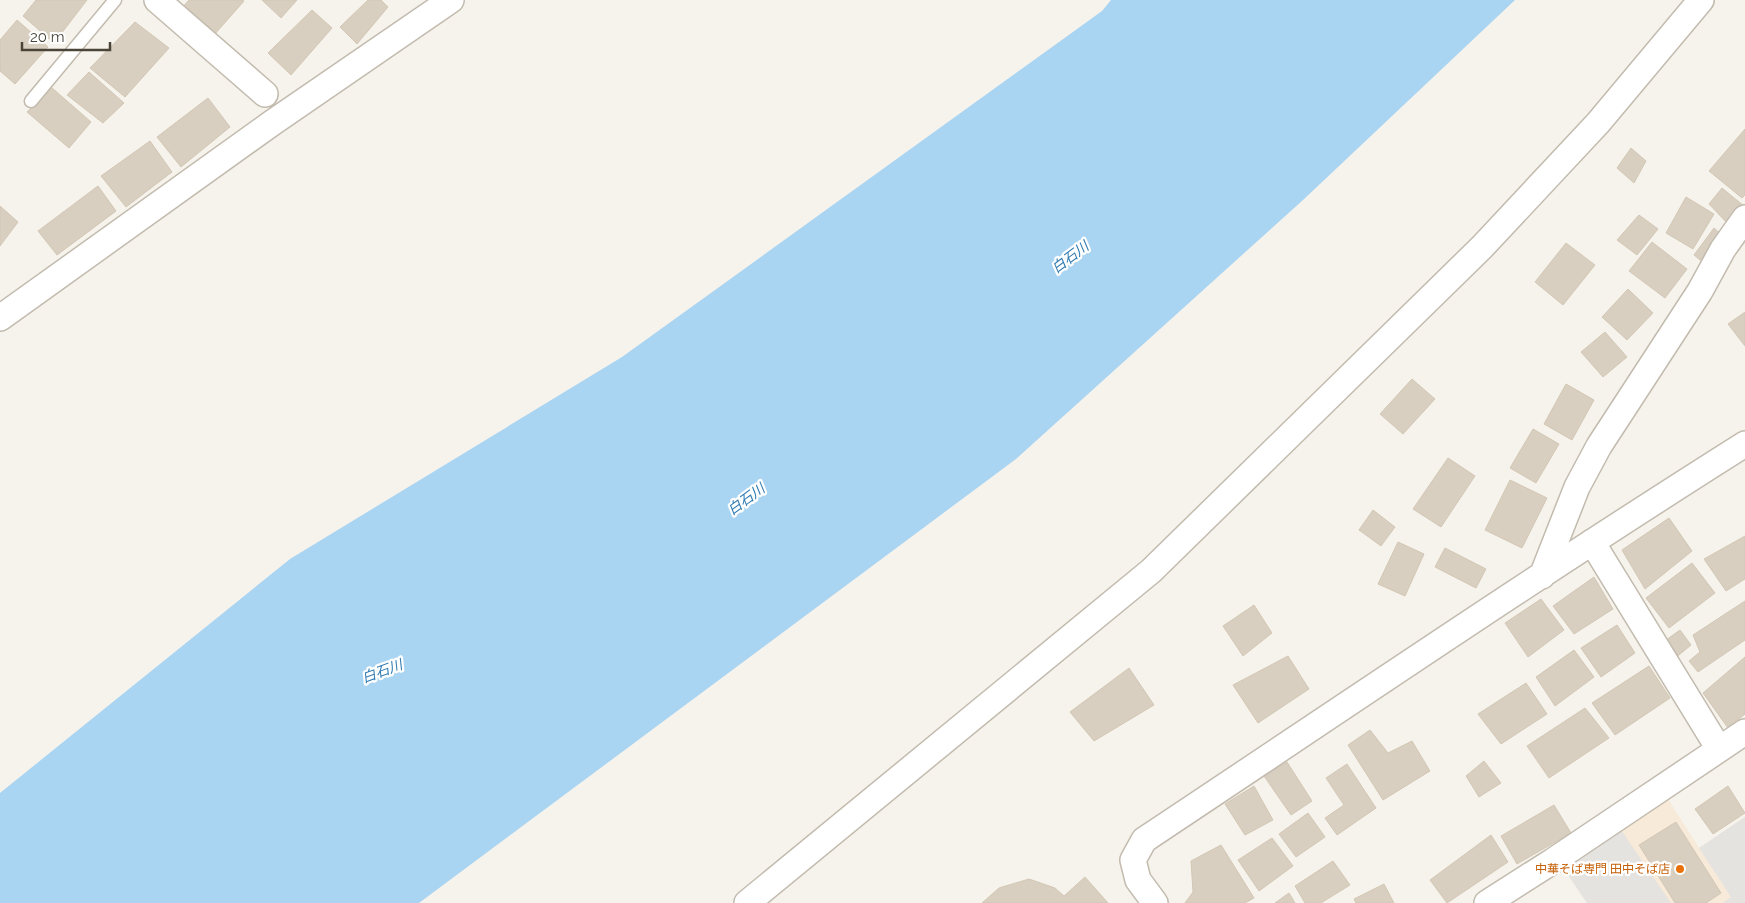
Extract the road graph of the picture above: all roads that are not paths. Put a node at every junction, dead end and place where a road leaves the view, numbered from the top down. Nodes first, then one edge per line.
1 (114, 0) edge
2 (157, 0) edge
3 (451, 0) edge
4 (1701, 0) edge
5 (265, 94) dead end
6 (31, 101) dead end
7 (1745, 218) edge
8 (0, 318) edge
9 (1745, 444) edge
10 (1592, 542) junction
11 (1542, 576) junction
12 (1745, 732) edge
13 (1719, 749) junction
14 (747, 903) edge
15 (1155, 903) edge
16 (1487, 903) edge

1 - 6 lane
2 - 5 street
3 - 8 street
4 - 14 street
7 - 11 street
9 - 10 street
10 - 11 street
10 - 13 street
11 - 15 street
12 - 13 street
13 - 16 street

